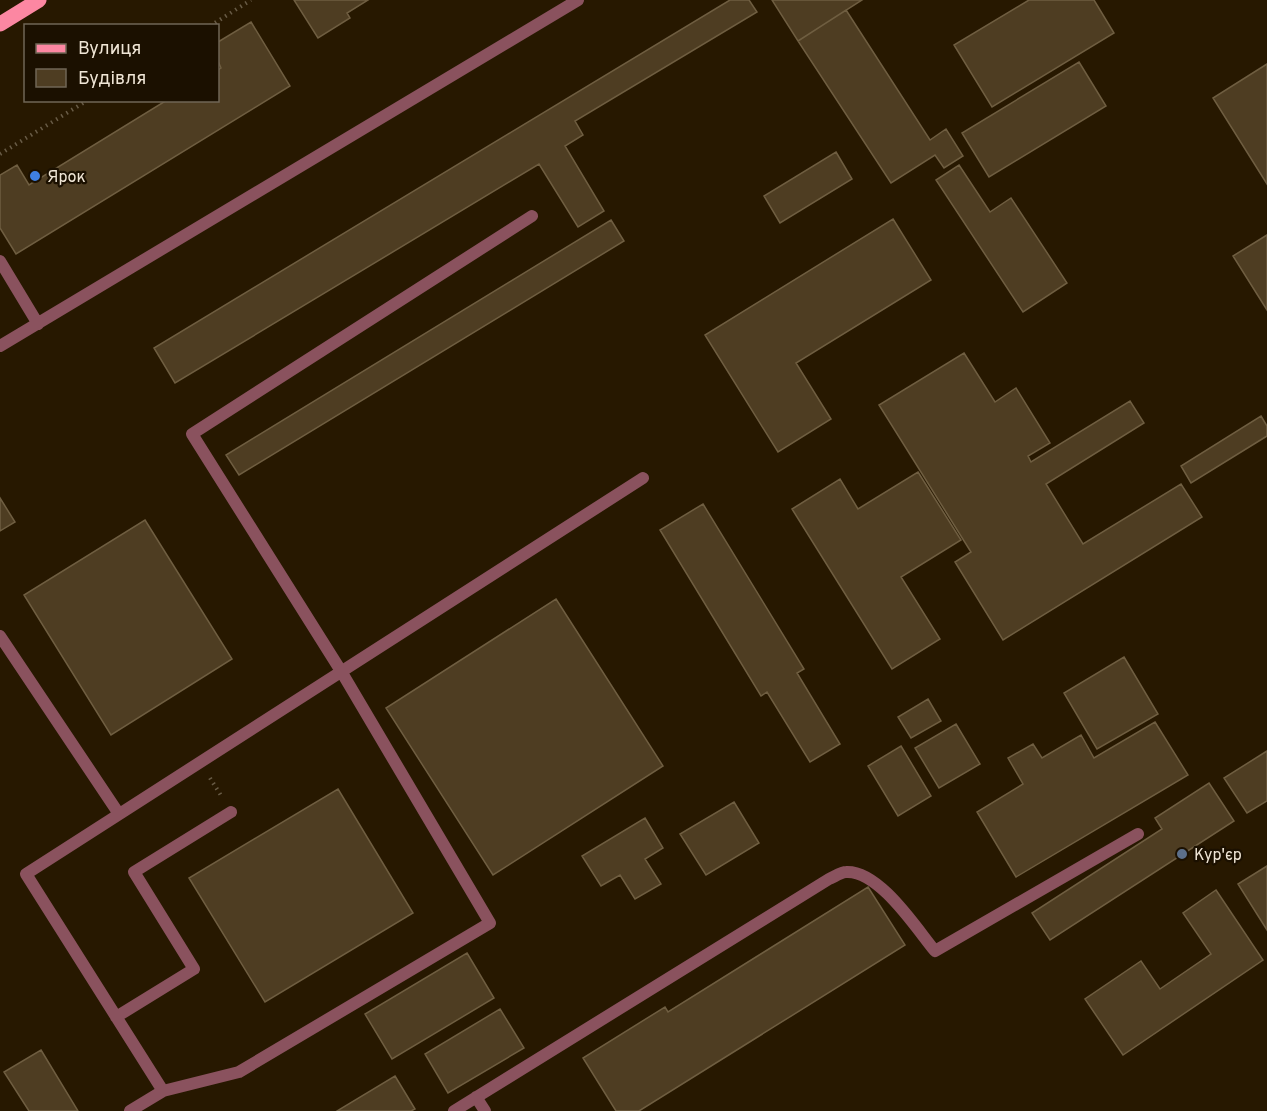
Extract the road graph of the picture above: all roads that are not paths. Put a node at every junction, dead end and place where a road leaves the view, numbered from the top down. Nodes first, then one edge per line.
1 (39, 0) edge
2 (578, 0) edge
3 (0, 24) edge
4 (532, 216) dead end
5 (0, 261) edge
6 (38, 324) junction
7 (0, 346) edge
8 (643, 478) dead end
9 (0, 636) edge
10 (341, 671) junction
11 (231, 812) road end
12 (119, 814) junction
13 (1138, 834) dead end
14 (116, 1017) junction
15 (163, 1091) junction
16 (476, 1097) junction
17 (130, 1111) edge
18 (454, 1111) edge
19 (485, 1111) edge

1 - 3 main road
2 - 6 lane
4 - 10 lane
5 - 6 lane
6 - 7 lane
8 - 10 lane
9 - 12 lane
10 - 12 lane
10 - 15 lane
11 - 14 lane
12 - 14 lane
13 - 16 lane
14 - 15 lane
15 - 17 lane
16 - 18 lane
16 - 19 lane

